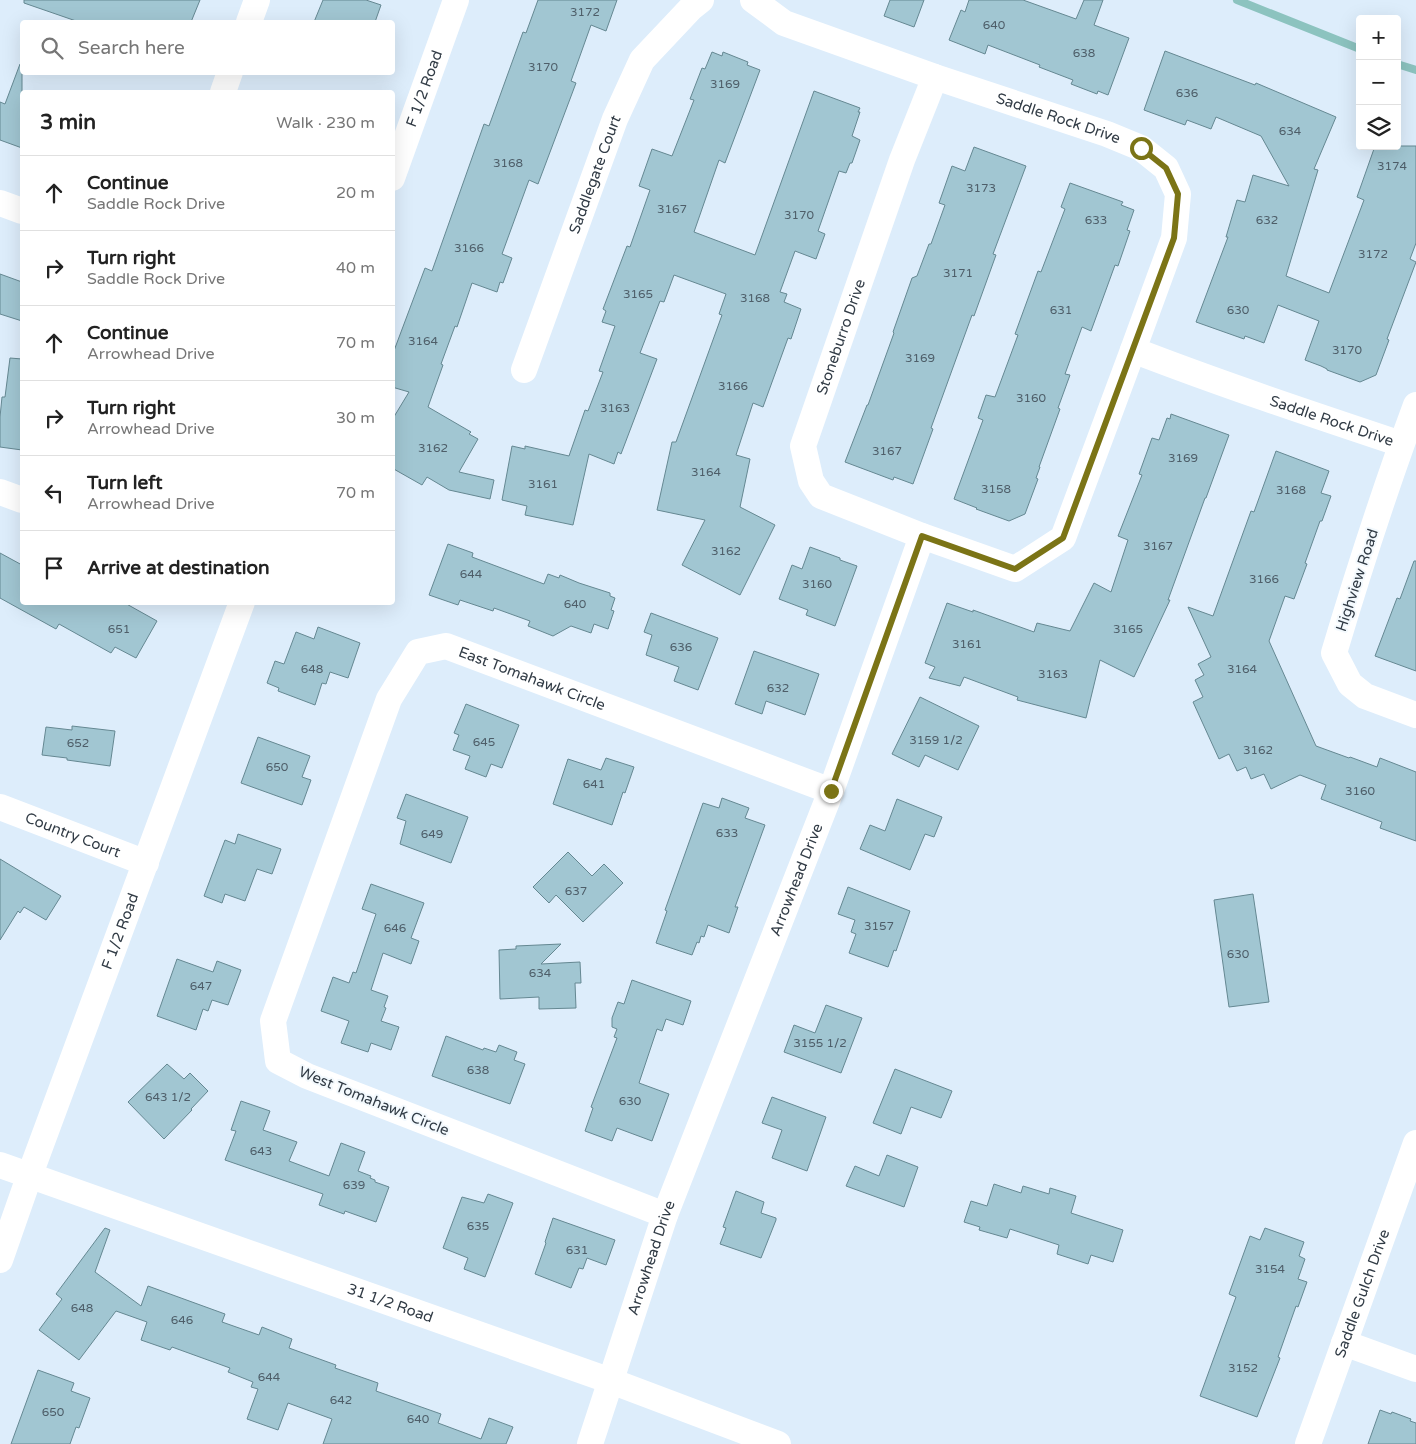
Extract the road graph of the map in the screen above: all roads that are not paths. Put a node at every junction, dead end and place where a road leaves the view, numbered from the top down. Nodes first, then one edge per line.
1 (257, 0) edge
2 (456, 0) edge
3 (701, 0) edge
4 (753, 0) edge
5 (249, 20) edge
6 (229, 75) edge
7 (935, 77) junction
8 (224, 90) edge
9 (395, 170) edge
10 (0, 203) edge
11 (20, 210) edge
12 (1133, 350) junction
13 (524, 370) dead end
14 (1416, 405) edge
15 (1402, 444) junction
16 (0, 492) edge
17 (20, 499) edge
18 (922, 536) junction
19 (241, 605) edge
20 (1416, 715) edge
21 (831, 791) junction
22 (0, 807) edge
23 (331, 862) joint
24 (146, 863) junction
25 (1416, 1144) edge
26 (0, 1166) edge
27 (29, 1177) junction
28 (665, 1215) junction
29 (0, 1260) edge
30 (1344, 1343) junction
31 (1416, 1369) edge
32 (612, 1381) junction
33 (590, 1444) edge
34 (778, 1444) edge
35 (1308, 1444) edge

1 - 5 street
2 - 9 street, F 1/2 Road
3 - 13 street, Saddlegate Court
4 - 7 street, Saddle Rock Drive
6 - 8 street
7 - 12 street, Saddle Rock Drive
7 - 18 street, Stoneburro Drive
10 - 11 street
12 - 15 street, Saddle Rock Drive
12 - 18 street
14 - 15 street, Highview Road
15 - 20 street, Highview Road
16 - 17 street
18 - 21 street, Arrowhead Drive
19 - 24 street, F 1/2 Road
21 - 23 street, East Tomahawk Circle
21 - 28 street, Arrowhead Drive
22 - 24 street, Country Court
23 - 28 street, West Tomahawk Circle
24 - 27 street, F 1/2 Road
25 - 30 street, Saddle Gulch Drive
26 - 27 street, 31 1/2 Road
27 - 29 street, F 1/2 Road
27 - 32 street, 31 1/2 Road
28 - 32 street, Arrowhead Drive
30 - 31 street
30 - 35 street, Saddle Gulch Drive
32 - 33 street, Arrowhead Drive
32 - 34 street, 31 1/2 Road

